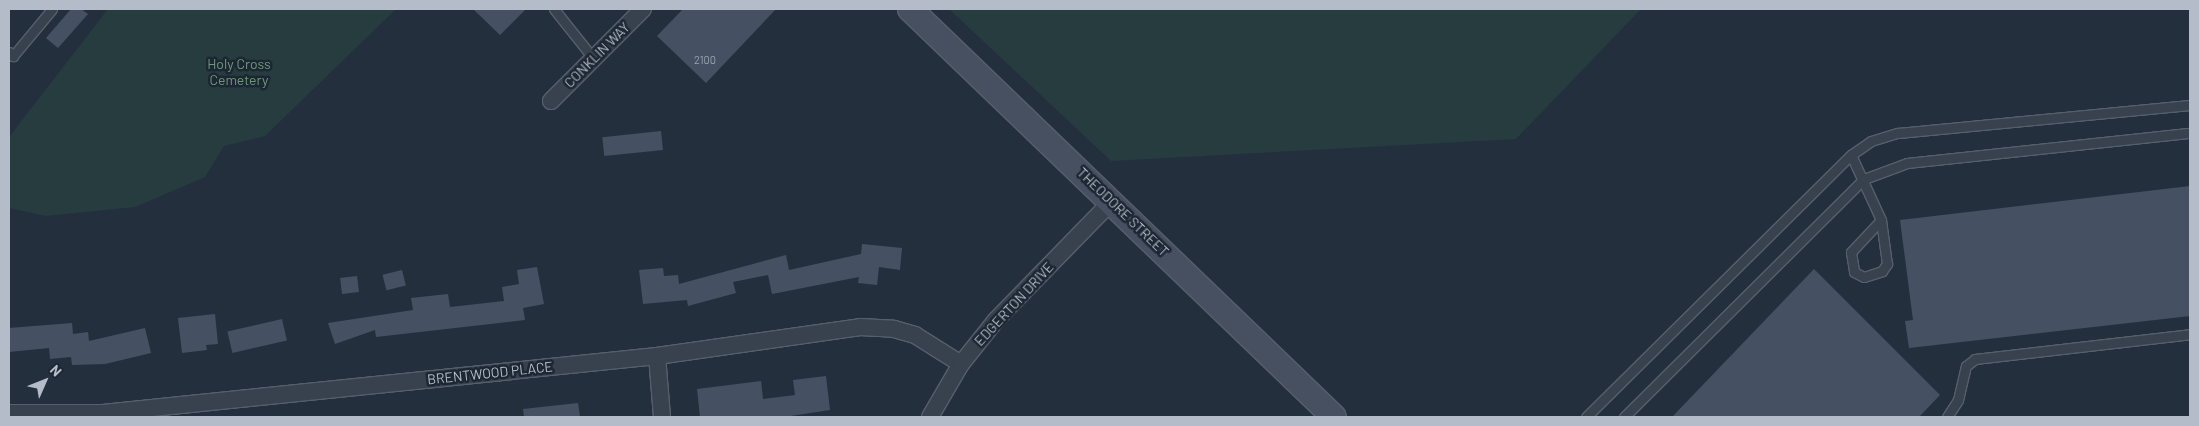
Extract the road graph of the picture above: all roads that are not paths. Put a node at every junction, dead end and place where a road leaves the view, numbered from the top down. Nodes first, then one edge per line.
1 (52, 9) edge
2 (554, 9) edge
3 (643, 9) edge
4 (910, 9) edge
5 (9, 52) edge
6 (593, 58) junction
7 (551, 101) dead end
8 (2190, 105) edge
9 (2190, 133) edge
10 (1851, 155) junction
11 (1864, 178) junction
12 (1112, 201) junction
13 (1881, 220) junction
14 (2190, 334) edge
15 (657, 356) junction
16 (961, 364) junction
17 (9, 414) edge
18 (662, 417) edge
19 (930, 417) edge
20 (1334, 417) edge
21 (1586, 417) edge
22 (1624, 417) edge
23 (1947, 417) edge

1 - 5 lane
2 - 6 lane
3 - 6 street, CONKLIN WAY
4 - 12 street, THEODORE STREET
6 - 7 street, CONKLIN WAY
8 - 10 lane
9 - 11 lane
10 - 11 lane
10 - 21 lane
11 - 13 lane
11 - 22 lane
12 - 16 street, EDGERTON DRIVE
12 - 20 street, THEODORE STREET
13 - 13 lane
14 - 23 lane
15 - 16 street, BRENTWOOD PLACE
15 - 17 street, BRENTWOOD PLACE
15 - 18 street
16 - 19 street, EDGERTON DRIVE

